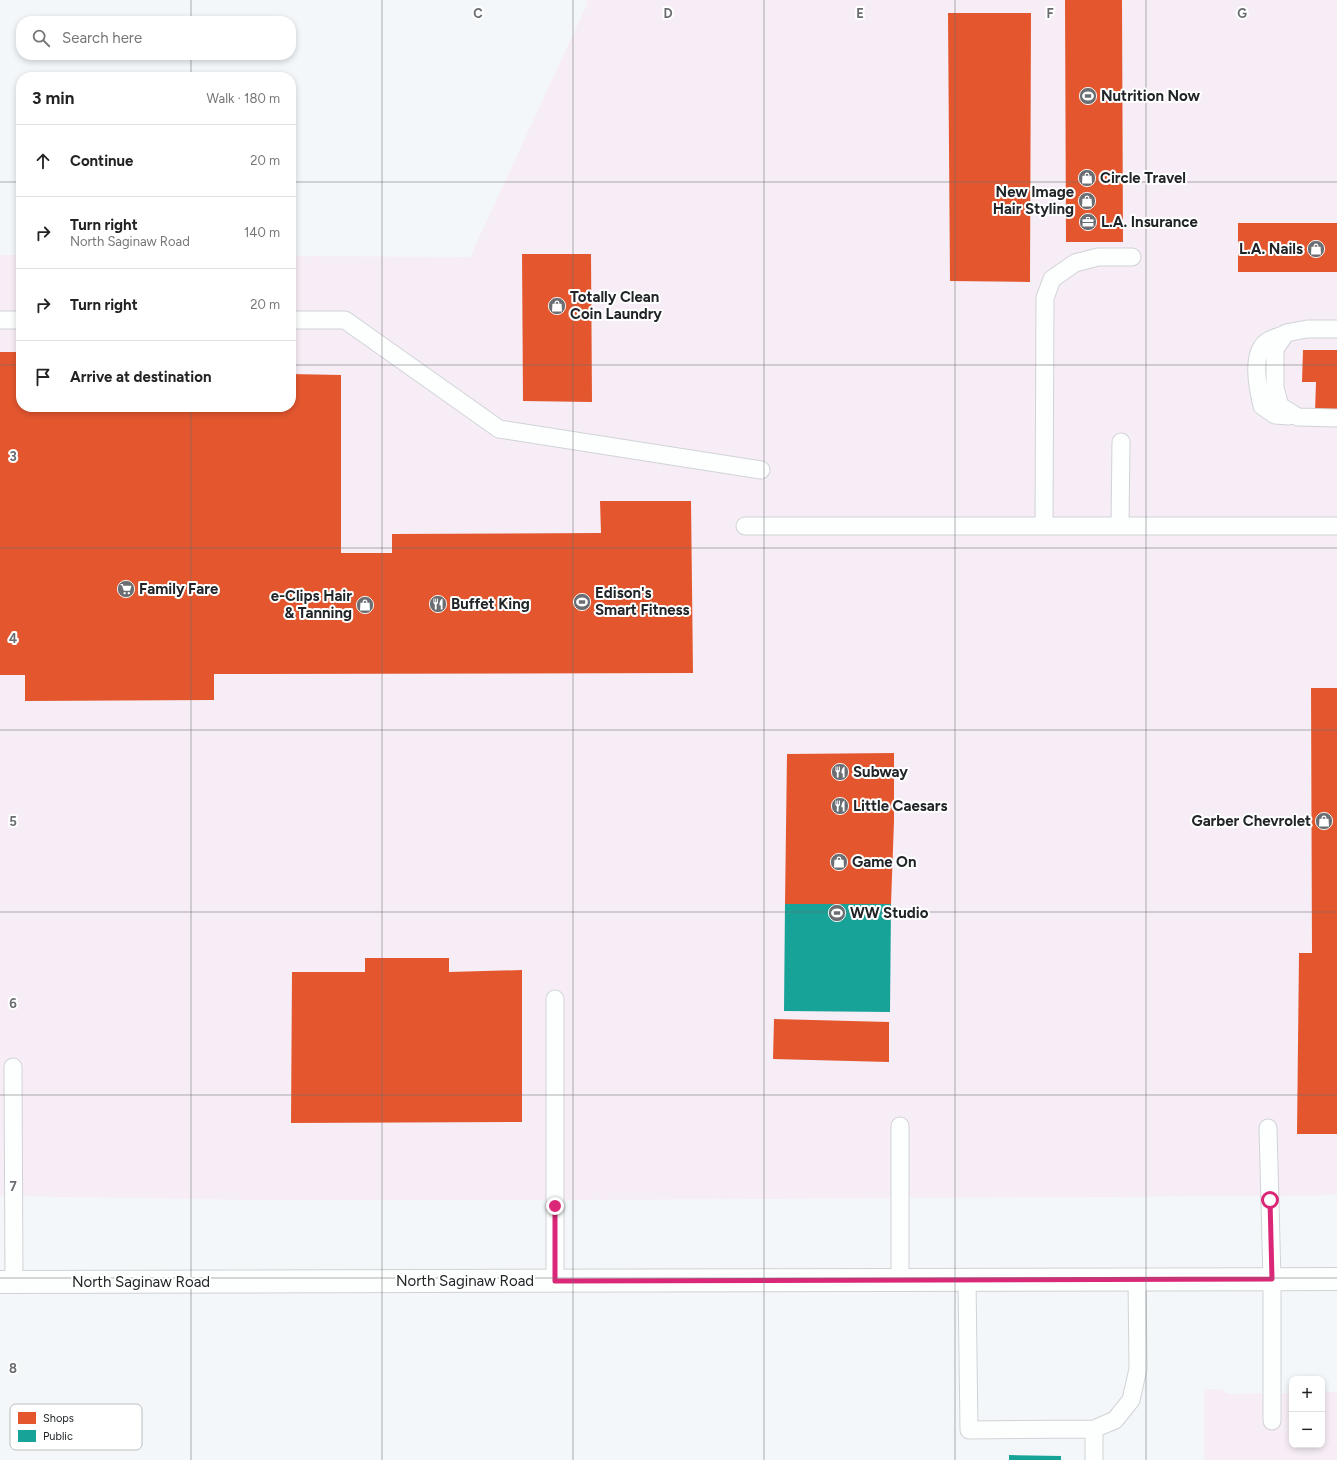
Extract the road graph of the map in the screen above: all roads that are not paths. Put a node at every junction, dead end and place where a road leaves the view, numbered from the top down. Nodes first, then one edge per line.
1 (1132, 257) dead end
2 (0, 320) edge
3 (16, 320) edge
4 (296, 320) edge
5 (1337, 329) edge
6 (1337, 418) edge
7 (1121, 442) dead end
8 (761, 470) dead end
9 (746, 526) dead end
10 (1044, 526) junction
11 (1120, 526) junction
12 (1337, 526) edge
13 (555, 999) dead end
14 (13, 1067) dead end
15 (900, 1126) dead end
16 (1268, 1128) dead end
17 (1272, 1279) junction
18 (1337, 1279) edge
19 (900, 1280) junction
20 (966, 1280) junction
21 (1137, 1280) junction
22 (555, 1281) junction
23 (7, 1282) edge
24 (1272, 1421) dead end
25 (1094, 1429) junction
26 (1094, 1460) edge

1 - 10 lane
2 - 3 lane
4 - 8 lane
5 - 6 lane
7 - 11 lane
9 - 10 lane
10 - 11 lane
11 - 12 lane
13 - 22 lane
14 - 23 lane
15 - 19 lane
16 - 17 lane
17 - 18 main road, North Saginaw Road
17 - 21 main road, North Saginaw Road
17 - 24 lane
19 - 20 main road, North Saginaw Road
19 - 22 main road, North Saginaw Road
20 - 21 main road, North Saginaw Road
20 - 25 lane
21 - 25 lane
22 - 23 main road, North Saginaw Road
25 - 26 lane

